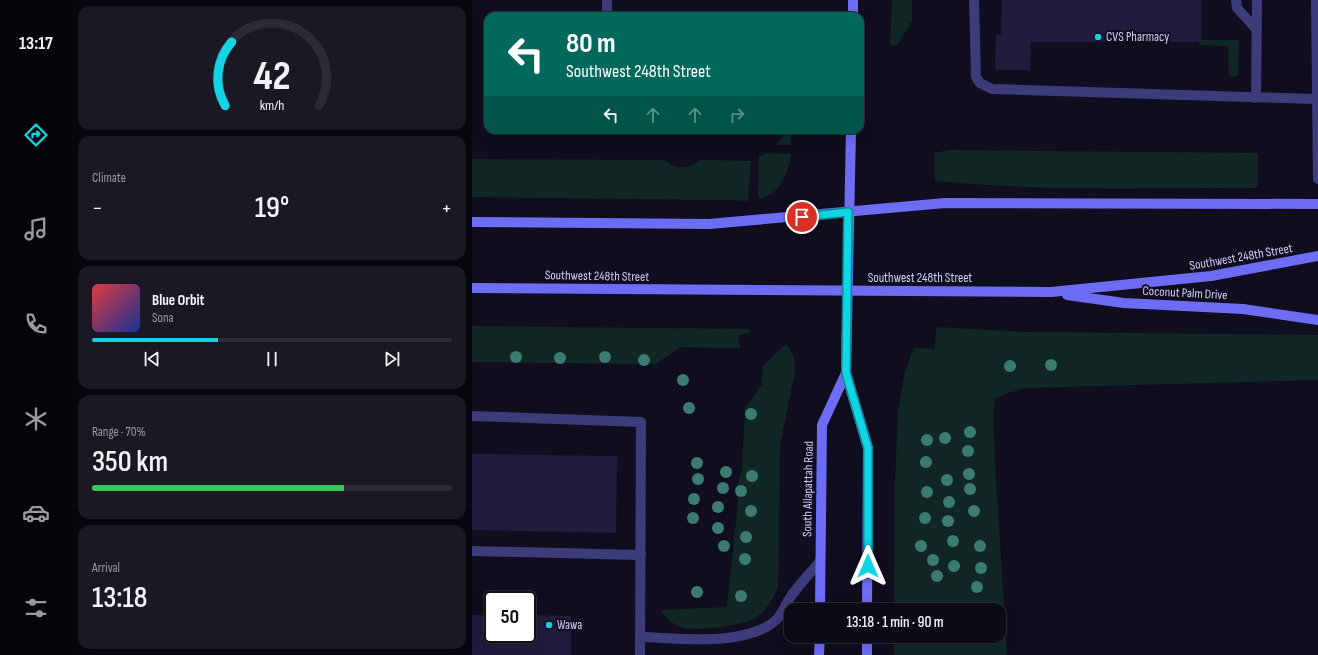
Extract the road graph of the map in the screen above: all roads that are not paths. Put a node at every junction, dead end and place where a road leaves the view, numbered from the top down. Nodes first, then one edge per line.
1 (607, 0) edge
2 (853, 0) edge
3 (974, 0) edge
4 (1236, 0) edge
5 (1257, 0) edge
6 (1316, 0) edge
7 (607, 12) edge
8 (853, 12) edge
9 (1257, 30) junction
10 (1256, 98) junction
11 (1316, 99) junction
12 (851, 134) edge
13 (1318, 179) edge
14 (1318, 204) edge
15 (848, 212) junction
16 (472, 222) edge
17 (1318, 256) edge
18 (472, 288) edge
19 (847, 291) junction
20 (1051, 292) junction
21 (1318, 320) edge
22 (846, 373) junction
23 (472, 416) edge
24 (472, 551) edge
25 (641, 555) junction
26 (820, 561) junction
27 (820, 603) edge
28 (868, 603) edge
29 (641, 637) junction
30 (820, 643) edge
31 (867, 643) edge
32 (640, 655) edge
33 (819, 655) edge
34 (867, 655) edge

1 - 7 street
2 - 8 street
3 - 10 street
4 - 9 street
5 - 9 street
6 - 11 street
9 - 10 street
10 - 11 street
11 - 13 street
12 - 15 street, South Allapattah Road
14 - 15 street
15 - 16 street
15 - 19 street, South Allapattah Road
17 - 20 street, Southwest 248th Street
18 - 19 street, Southwest 248th Street
19 - 20 street, Southwest 248th Street
19 - 22 street, South Allapattah Road
20 - 21 street, Coconut Palm Drive
22 - 26 street, South Allapattah Road
22 - 28 street, South Allapattah Road
23 - 25 street
24 - 25 street
25 - 29 street
26 - 27 street, South Allapattah Road
26 - 29 street
29 - 32 street
30 - 33 street
31 - 34 street

